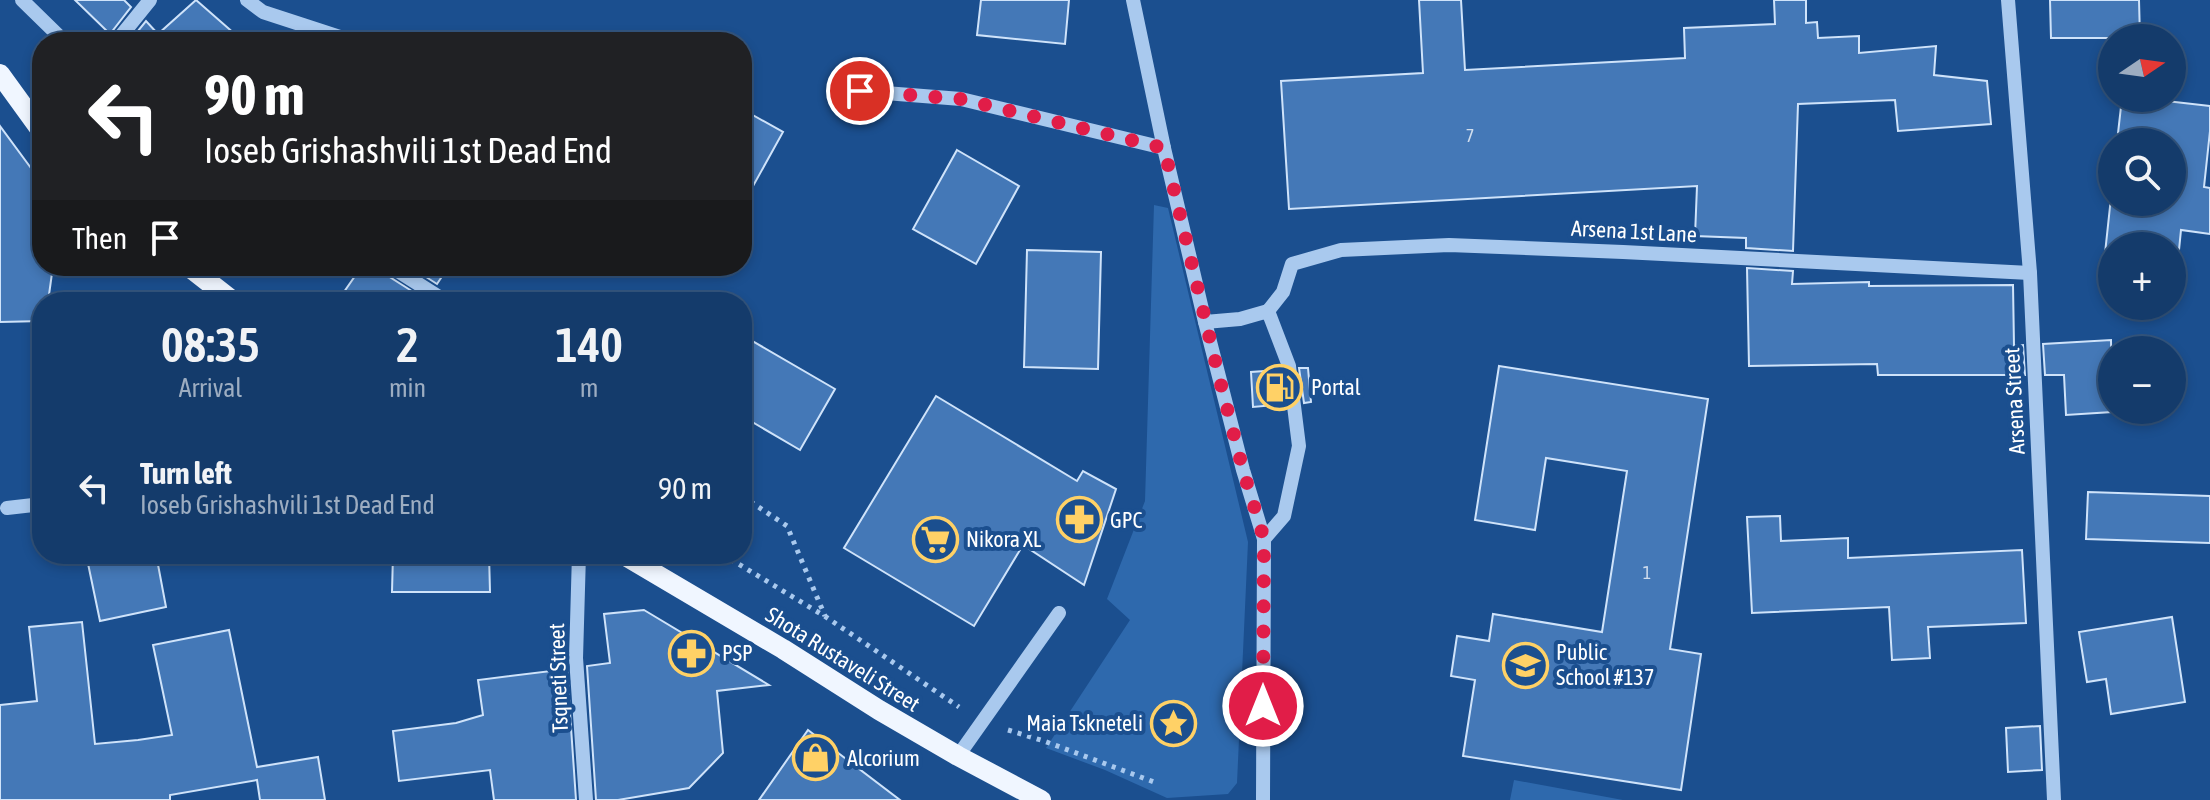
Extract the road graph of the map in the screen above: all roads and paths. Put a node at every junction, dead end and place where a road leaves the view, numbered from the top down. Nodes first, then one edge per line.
1 (22, 0) edge
2 (150, 0) edge
3 (247, 0) edge
4 (1133, 0) edge
5 (2008, 0) edge
6 (55, 32) edge
7 (124, 32) edge
8 (324, 32) edge
9 (0, 74) edge
10 (860, 91) dead end
11 (32, 106) edge
12 (1164, 148) junction
13 (2030, 273) junction
14 (204, 276) edge
15 (406, 276) edge
16 (223, 292) edge
17 (431, 292) edge
18 (1268, 311) junction
19 (1205, 322) junction
20 (752, 503) edge
21 (32, 505) edge
22 (7, 508) dead end
23 (1264, 539) junction
24 (579, 564) edge
25 (639, 564) edge
26 (739, 564) edge
27 (1059, 613) dead end
28 (826, 617) junction
29 (982, 723) junction
30 (958, 756) junction
31 (1154, 782) dead end
32 (586, 800) edge
33 (1041, 800) edge
34 (1263, 800) edge
35 (2054, 800) edge

1 - 6 street
2 - 7 street
3 - 8 street
4 - 12 street
5 - 13 street, Arsena Street
9 - 11 main road
10 - 12 street
12 - 19 street
13 - 18 street, Arsena 1st Lane
13 - 35 street, Arsena Street
14 - 16 main road
15 - 17 street
18 - 19 street
18 - 23 street
19 - 23 street
20 - 28 path
21 - 22 street
23 - 34 street
24 - 32 street, Tsqneti Street
25 - 30 main road, Shota Rustaveli Street
26 - 28 path
27 - 29 street
28 - 29 path
29 - 30 street
29 - 31 path
30 - 33 main road, Shota Rustaveli Street

